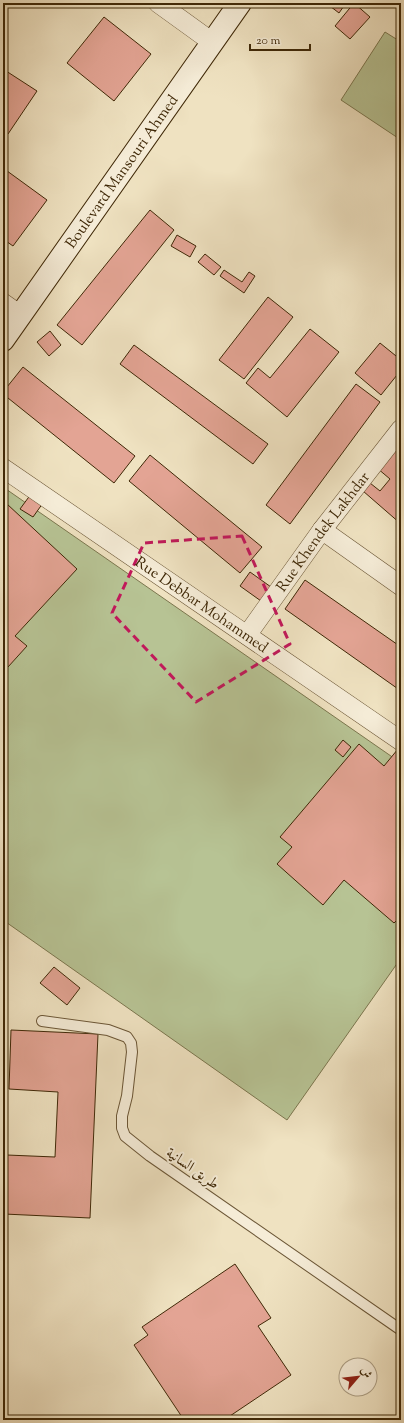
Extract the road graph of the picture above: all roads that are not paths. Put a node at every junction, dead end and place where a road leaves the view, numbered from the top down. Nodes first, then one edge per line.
1 (158, 3) edge
2 (240, 3) edge
3 (212, 42) junction
4 (11, 309) edge
5 (3, 340) edge
6 (401, 430) edge
7 (3, 468) edge
8 (322, 530) junction
9 (401, 586) edge
10 (247, 635) junction
11 (401, 741) edge
12 (42, 1021) dead end
13 (401, 1330) edge

1 - 3 street
2 - 3 main road, Boulevard Mansouri Ahmed
3 - 4 main road, Boulevard Mansouri Ahmed
4 - 5 main road, Boulevard Mansouri Ahmed
6 - 8 street, Rue Khendek Lakhdar
7 - 10 street, Rue Debbar Mohammed
8 - 9 street
8 - 10 street, Rue Khendek Lakhdar
10 - 11 street, Rue Debbar Mohammed
12 - 13 lane, طريق السانية

